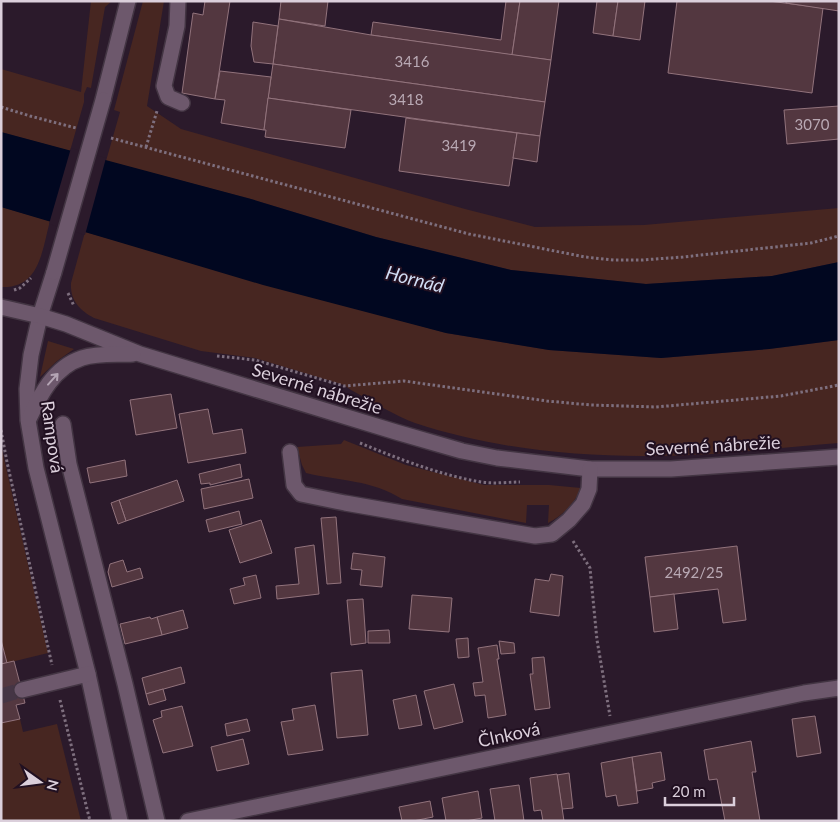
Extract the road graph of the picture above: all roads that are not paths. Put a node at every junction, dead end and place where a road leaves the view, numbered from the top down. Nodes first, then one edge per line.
1 (128, 1) edge
2 (178, 1) edge
3 (182, 103) dead end
4 (1, 307) edge
5 (40, 316) junction
6 (140, 354) junction
7 (28, 420) junction
8 (62, 424) dead end
9 (290, 452) dead end
10 (839, 457) edge
11 (590, 469) junction
12 (88, 674) junction
13 (839, 688) edge
14 (22, 690) tunnel mouth
15 (120, 821) edge
16 (157, 821) edge
17 (188, 821) edge

1 - 5 street, Rampová, bridge
2 - 3 street
4 - 5 street, Severné nábrežie
5 - 6 street, Severné nábrežie
5 - 7 street, Rampová
7 -> 6 street
6 - 11 street, Severné nábrežie
7 - 12 street, Rampová
8 - 16 street, Rampová
9 - 11 street
10 - 11 street, Severné nábrežie
12 - 14 street
12 - 15 street, Rampová
13 - 17 street, Člnková

